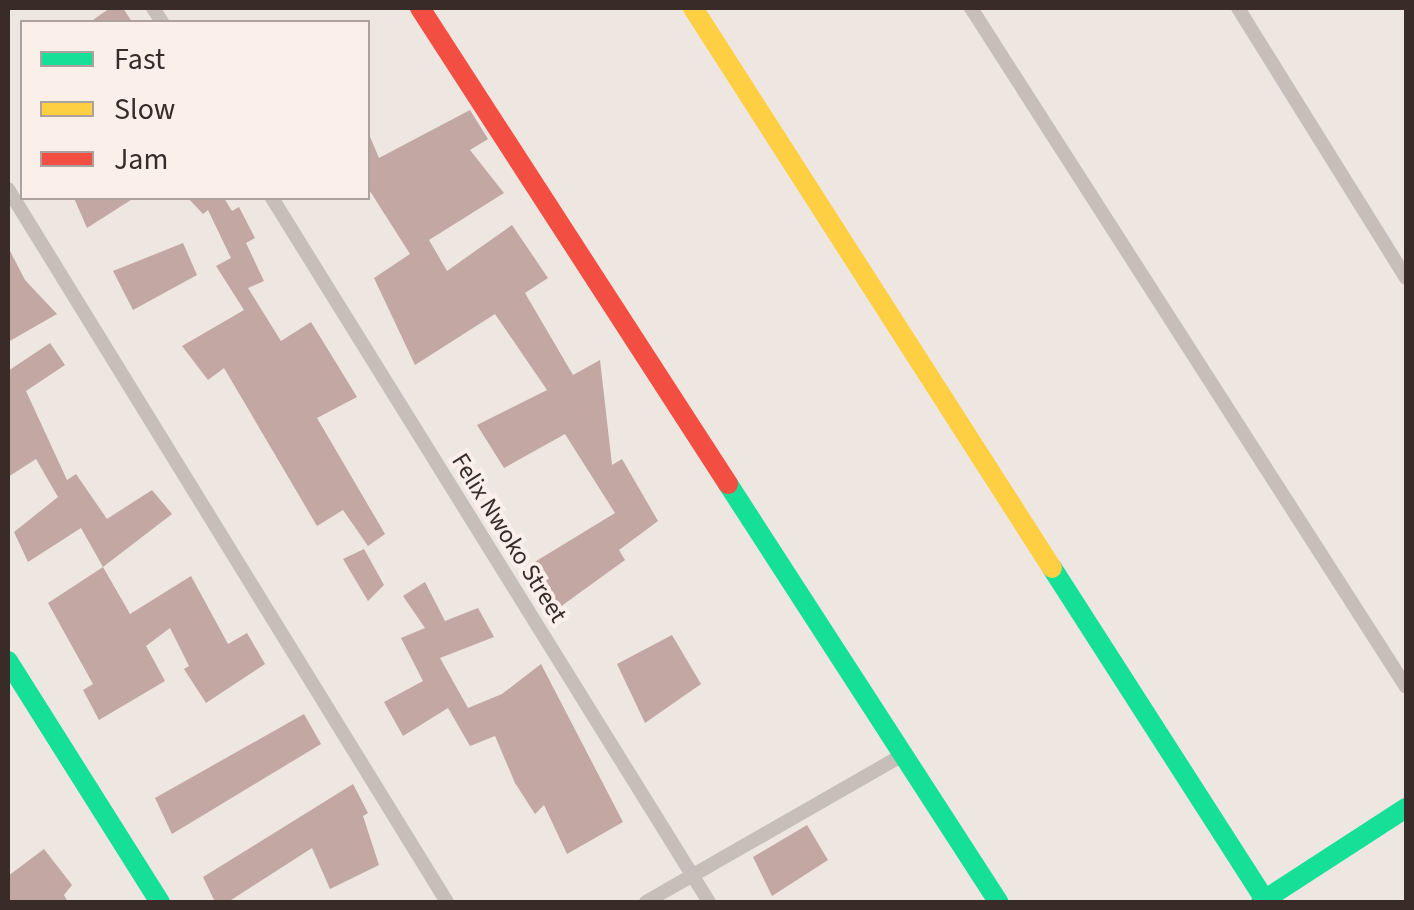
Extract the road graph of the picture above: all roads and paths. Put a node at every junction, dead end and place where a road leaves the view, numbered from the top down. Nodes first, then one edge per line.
1 (420, 8) edge
2 (693, 8) edge
3 (971, 8) edge
4 (1238, 8) edge
5 (8, 189) edge
6 (273, 200) edge
7 (1406, 278) edge
8 (8, 661) edge
9 (1406, 687) edge
10 (903, 755) junction
11 (1406, 808) edge
12 (694, 875) junction
13 (1263, 901) edge
14 (160, 902) edge
15 (446, 902) edge
16 (646, 902) edge
17 (709, 902) edge
18 (998, 902) edge

1 - 10 street
2 - 13 street
3 - 9 street
4 - 7 street
5 - 15 street
6 - 12 street, Felix Nwoko Street
8 - 14 street
10 - 12 street
10 - 18 street
11 - 13 street
12 - 16 street
12 - 17 street, Felix Nwoko Street

